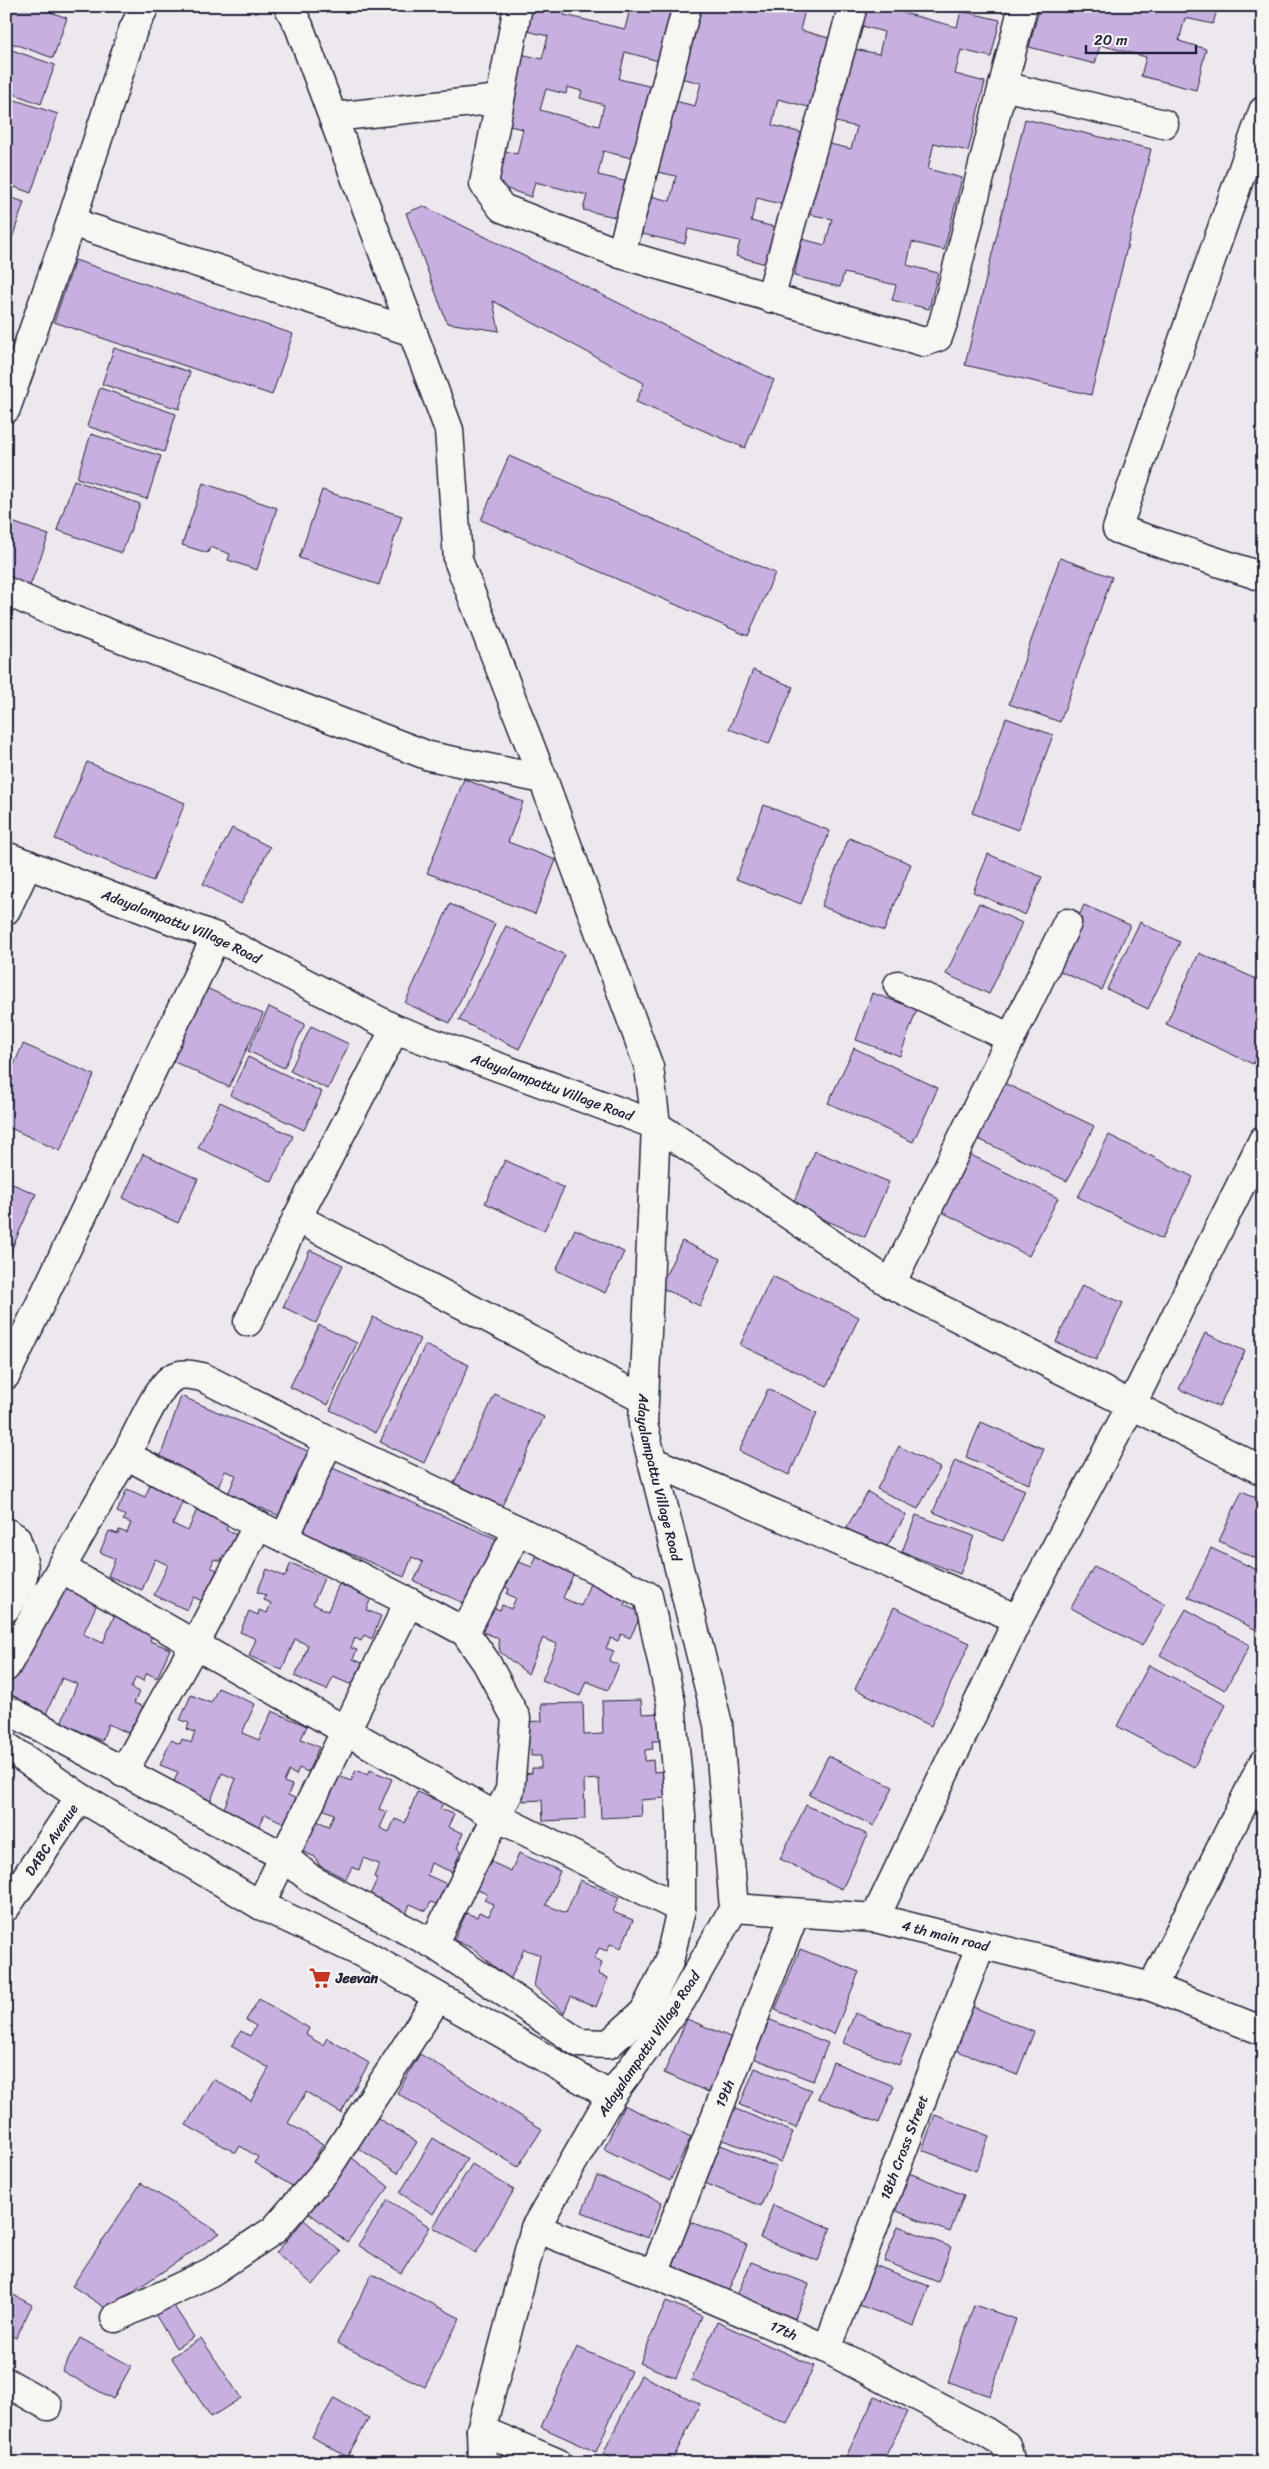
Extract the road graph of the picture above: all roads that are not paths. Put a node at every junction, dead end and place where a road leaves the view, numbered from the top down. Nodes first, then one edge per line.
1 (145, 6) edge
2 (288, 6) edge
3 (518, 6) edge
4 (687, 6) edge
5 (853, 6) edge
6 (1023, 6) edge
7 (1003, 86) junction
8 (500, 99) junction
9 (1263, 111) edge
10 (333, 117) junction
11 (1164, 124) dead end
12 (71, 222) junction
13 (621, 254) junction
14 (770, 298) junction
15 (413, 332) junction
16 (6, 409) edge
17 (1263, 578) edge
18 (6, 591) edge
19 (543, 779) junction
20 (17, 860) edge
21 (6, 910) edge
22 (1067, 923) dead end
23 (216, 937) junction
24 (898, 985) dead end
25 (395, 1029) junction
26 (1011, 1038) junction
27 (656, 1125) junction
28 (1263, 1140) edge
29 (297, 1218) junction
30 (891, 1284) junction
31 (248, 1322) dead end
32 (6, 1374) edge
33 (643, 1399) junction
34 (1131, 1406) junction
35 (329, 1441) junction
36 (126, 1455) junction
37 (652, 1461) junction
38 (1263, 1471) edge
39 (258, 1525) junction
40 (518, 1530) junction
41 (6, 1532) edge
42 (285, 1538) junction
43 (61, 1568) junction
44 (409, 1602) junction
45 (6, 1608) edge
46 (1018, 1619) junction
47 (465, 1632) junction
48 (194, 1646) junction
49 (6, 1667) edge
50 (6, 1709) edge
51 (346, 1730) junction
52 (6, 1746) edge
53 (1263, 1763) edge
54 (123, 1773) junction
55 (80, 1797) junction
56 (498, 1817) junction
57 (283, 1856) junction
58 (260, 1904) junction
59 (6, 1906) edge
60 (734, 1908) junction
61 (681, 1909) junction
62 (795, 1913) junction
63 (876, 1918) junction
64 (432, 1944) junction
65 (981, 1944) junction
66 (1152, 1987) junction
67 (438, 1997) junction
68 (1263, 2032) edge
69 (612, 2096) junction
70 (536, 2228) junction
71 (654, 2274) junction
72 (115, 2318) dead end
73 (827, 2349) junction
74 (6, 2382) edge
75 (48, 2406) dead end
76 (481, 2430) junction
77 (482, 2463) edge
78 (558, 2463) edge
79 (1011, 2463) edge

1 - 12 street
2 - 10 street
3 - 8 street
4 - 13 street
5 - 14 street
6 - 7 street
7 - 11 street
7 - 14 street
8 - 10 street
8 - 13 street
9 - 17 street
10 - 15 street
12 - 15 street
12 - 16 street
13 - 14 street
15 - 19 street
18 - 19 street
19 - 27 street
20 - 21 street
20 - 23 street, Adayalampattu Village Road
22 - 26 street
23 - 25 street, Adayalampattu Village Road
23 - 32 street
24 - 26 street
25 - 27 street, Adayalampattu Village Road
25 - 29 street
26 - 30 street
27 - 30 street
27 - 33 street, Adayalampattu Village Road
28 - 34 street
29 - 31 street
29 - 33 street
30 - 34 street
33 - 37 street, Adayalampattu Village Road
34 - 38 street
34 - 46 street
35 - 36 street
35 - 40 street
35 - 42 street
36 - 39 street
36 - 43 street
37 - 46 street
37 - 60 street, Adayalampattu Village Road
39 - 42 street
39 - 48 street
40 - 47 street
40 - 61 street
41 - 45 street
42 - 44 street
43 - 48 street
43 - 49 street
44 - 47 street
44 - 51 street
46 - 63 street
47 - 56 street
48 - 51 street
48 - 54 street
50 - 54 street
51 - 56 street
51 - 57 street
52 - 55 street
53 - 66 street
54 - 57 street
55 - 58 street
55 - 59 street, DABC Avenue
56 - 61 street
56 - 64 street
57 - 58 street
57 - 64 street
58 - 67 street
60 - 62 street, 4 th main road
60 - 69 street, Adayalampattu Village Road
61 - 64 street
62 - 63 street, 4 th main road
62 - 71 street, 19th
63 - 65 street, 4 th main road
65 - 66 street, 4 th main road
65 - 73 street, 18th Cross Street
66 - 68 street, 4 th main road
67 - 69 street
67 - 72 street
69 - 70 street, Adayalampattu Village Road
70 - 71 street, 17th
70 - 76 street, Adayalampattu Village Road
71 - 73 street, 17th
73 - 79 street, 17th
74 - 75 street
76 - 77 street, Adayalampattu Village Road
76 - 78 street

